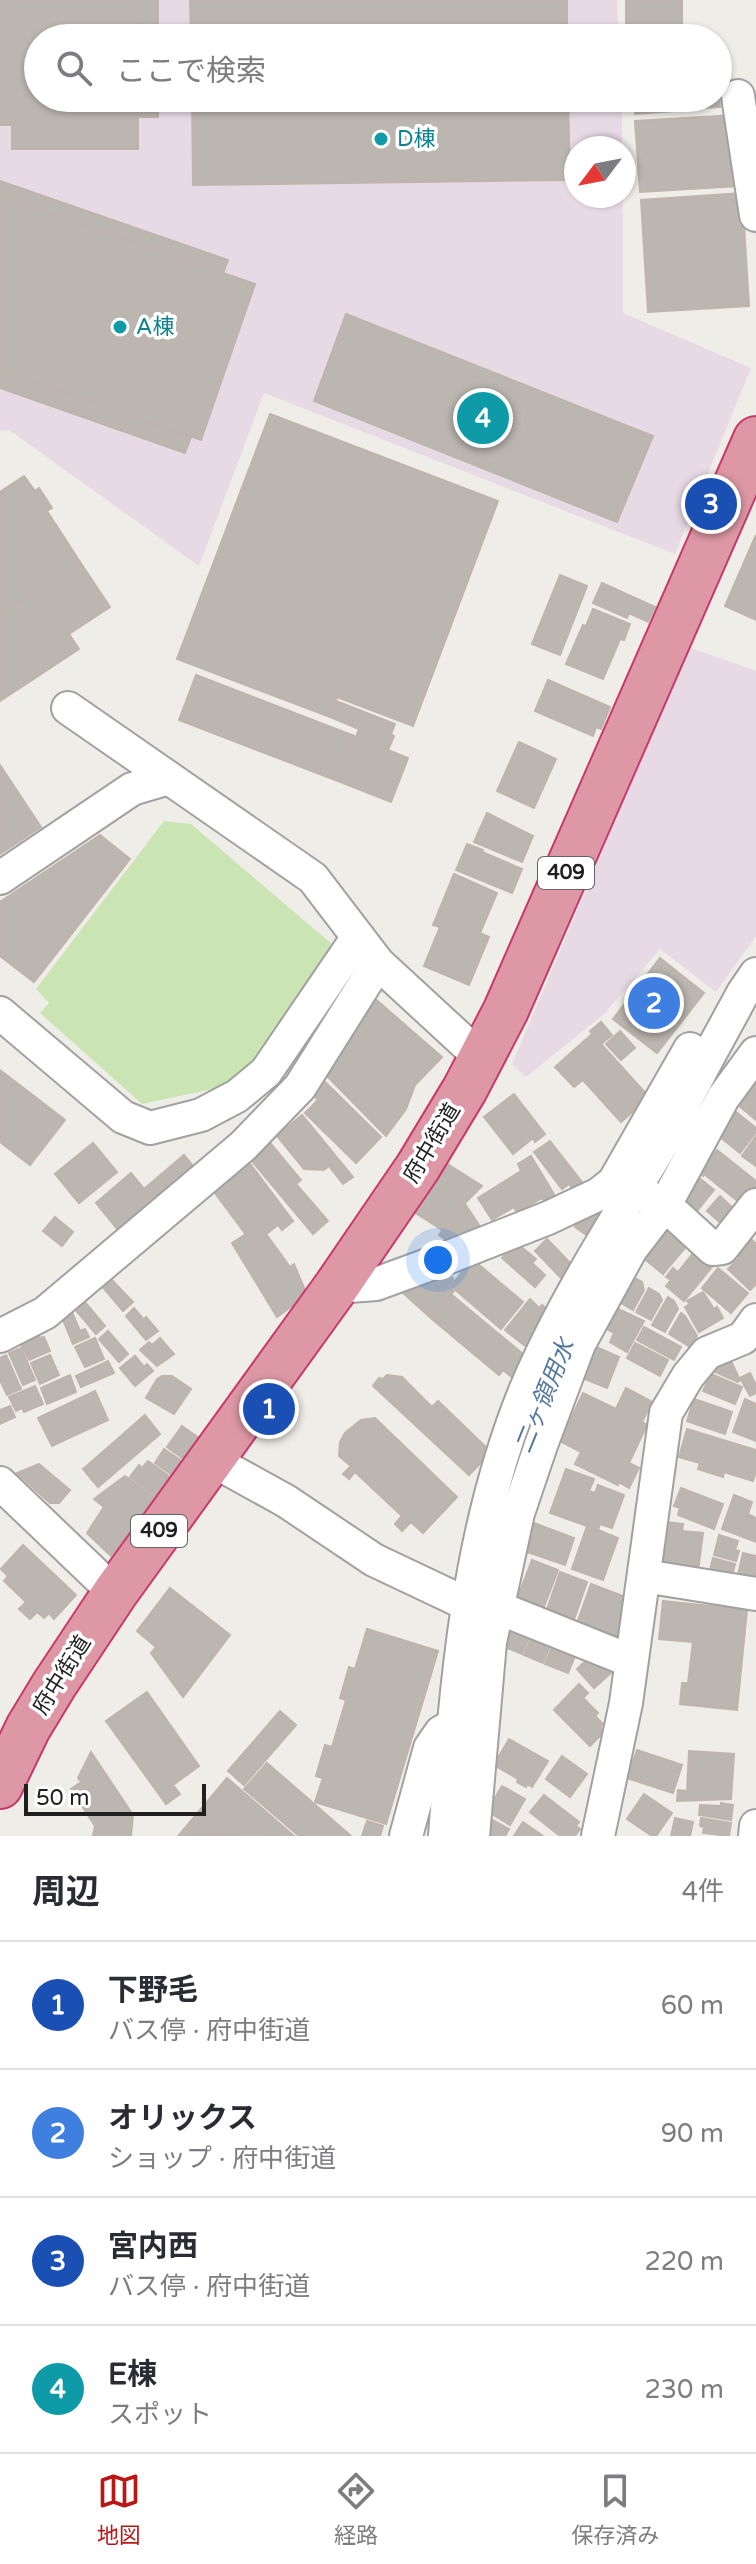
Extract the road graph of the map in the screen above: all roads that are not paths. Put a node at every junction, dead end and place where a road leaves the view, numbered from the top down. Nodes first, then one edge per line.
1 (738, 96) dead end
2 (756, 215) edge
3 (756, 439) edge
4 (68, 708) dead end
5 (169, 778) junction
6 (0, 878) edge
7 (358, 937) junction
8 (756, 949) edge
9 (378, 963) junction
10 (756, 974) edge
11 (0, 1013) edge
12 (756, 1053) edge
13 (480, 1057) junction
14 (641, 1193) junction
15 (756, 1205) edge
16 (336, 1287) junction
17 (756, 1320) edge
18 (0, 1336) edge
19 (210, 1459) junction
20 (0, 1483) edge
21 (644, 1576) junction
22 (115, 1593) junction
23 (756, 1594) edge
24 (479, 1601) junction
25 (631, 1661) junction
26 (454, 1725) junction
27 (3, 1776) edge
28 (756, 1826) edge
29 (406, 1836) edge
30 (445, 1836) edge
31 (473, 1836) edge
32 (598, 1836) edge
33 (755, 1836) edge

1 - 2 street
3 - 13 highway, 府中街道 / 409
4 - 5 street
5 - 6 street
5 - 7 street
7 - 9 street
7 - 11 street
8 - 14 street
9 - 13 street
9 - 18 street
10 - 14 street
12 - 14 street
13 - 16 highway, 府中街道 / 409
14 - 15 street
14 - 16 street
14 - 24 street
16 - 19 highway, 府中街道 / 409
17 - 21 street
19 - 22 highway, 府中街道 / 409
19 - 24 street
20 - 22 street
21 - 23 street
21 - 25 street
22 - 27 highway, 府中街道 / 409
24 - 25 street
24 - 26 street
24 - 31 street
25 - 32 street
26 - 29 street
26 - 30 street
28 - 33 street

